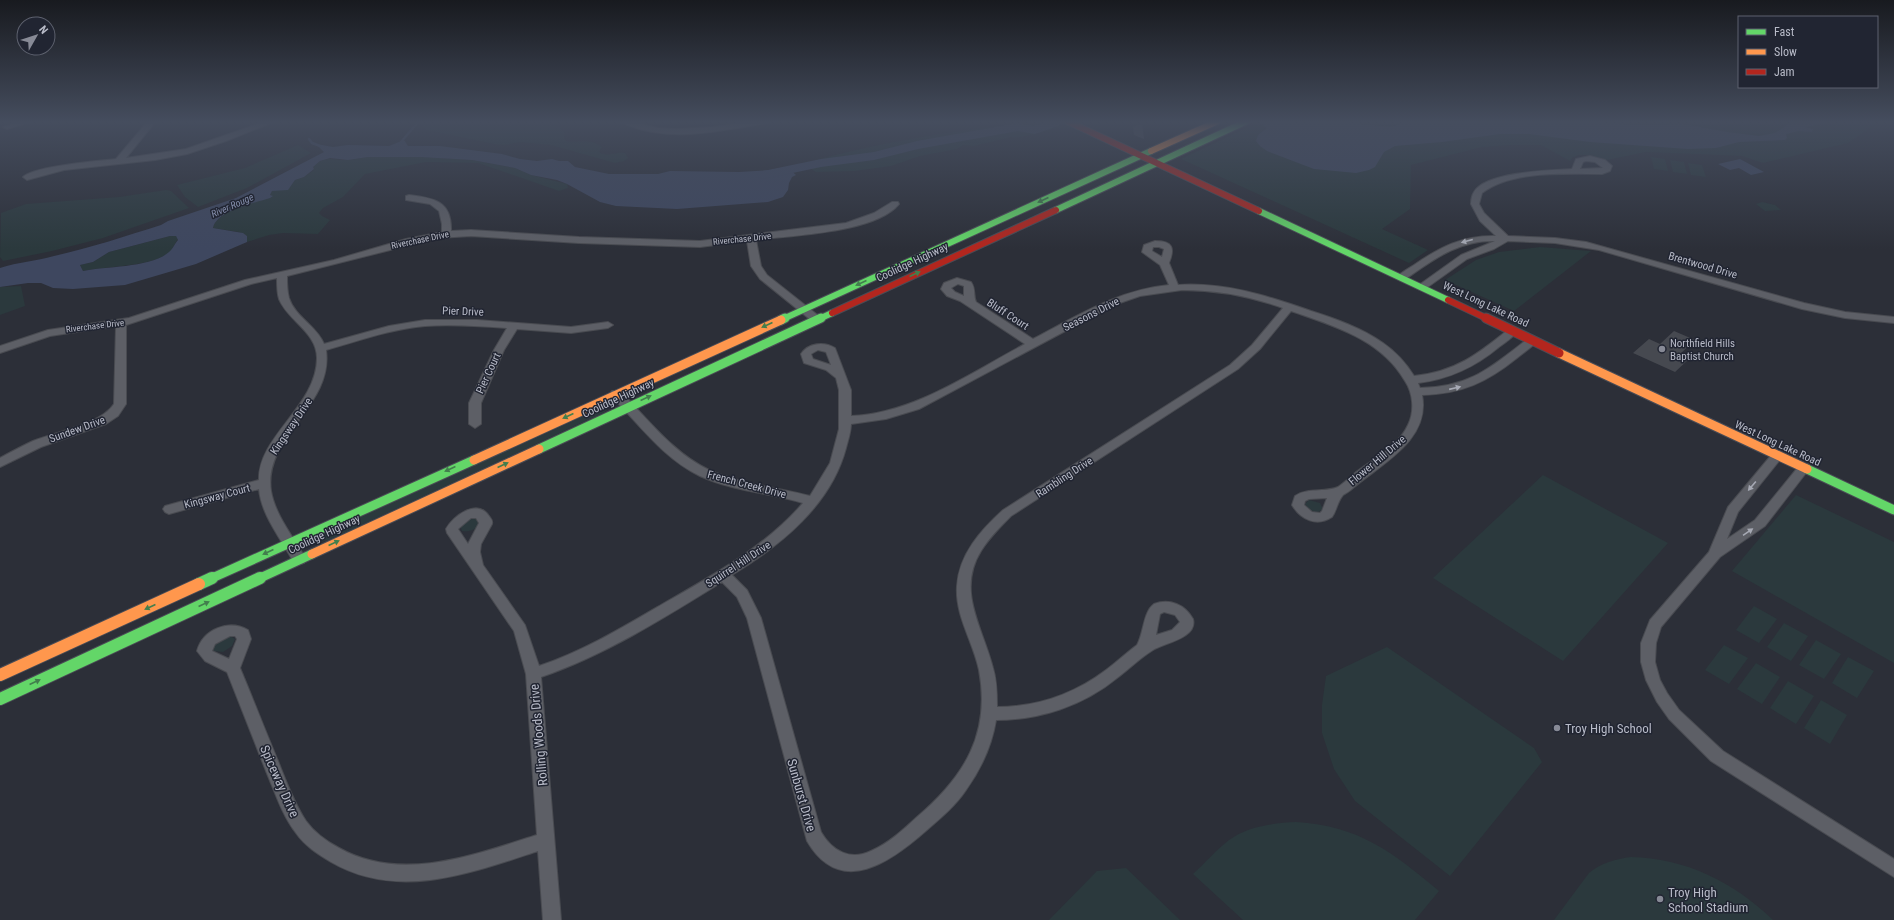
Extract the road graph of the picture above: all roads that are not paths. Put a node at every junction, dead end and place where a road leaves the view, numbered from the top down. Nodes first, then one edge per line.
1 (87, 164) edge
2 (1121, 164) edge
3 (1154, 164) edge
4 (1158, 164) edge
5 (1574, 172) dead end
6 (27, 177) dead end
7 (1078, 184) junction
8 (1056, 194) junction
9 (1083, 196) junction
10 (409, 198) dead end
11 (896, 204) dead end
12 (1064, 205) junction
13 (446, 234) junction
14 (750, 238) junction
15 (1506, 238) junction
16 (1164, 263) dead end
17 (282, 274) junction
18 (1401, 278) junction
19 (1422, 287) junction
20 (1175, 288) junction
21 (971, 303) dead end
22 (1290, 306) junction
23 (803, 309) junction
24 (816, 319) junction
25 (1894, 320) edge
26 (122, 323) junction
27 (608, 325) dead end
28 (514, 326) junction
29 (1513, 330) junction
30 (1533, 340) junction
31 (1033, 344) junction
32 (321, 348) junction
33 (0, 350) edge
34 (840, 376) dead end
35 (1411, 380) junction
36 (1416, 392) junction
37 (616, 394) junction
38 (629, 406) junction
39 (846, 420) junction
40 (475, 424) dead end
41 (1777, 456) junction
42 (0, 463) edge
43 (1803, 469) junction
44 (264, 483) junction
45 (1340, 491) dead end
46 (812, 501) junction
47 (169, 509) dead end
48 (1894, 510) edge
49 (290, 542) junction
50 (1715, 554) junction
51 (299, 559) junction
52 (476, 565) dead end
53 (724, 575) junction
54 (1142, 650) dead end
55 (233, 668) dead end
56 (533, 674) junction
57 (0, 675) edge
58 (0, 699) edge
59 (989, 714) junction
60 (547, 840) junction
61 (1894, 869) edge
62 (552, 920) edge

1 - 6 street
2 - 7 main road, Coolidge Highway
3 - 9 main road, Coolidge Highway
4 - 18 main road, West Long Lake Road
5 - 15 street
7 - 8 main road, Coolidge Highway
7 - 9 main road
8 - 12 main road
8 -> 23 main road, Coolidge Highway
9 - 12 main road, Coolidge Highway
10 - 13 street
11 - 14 street, Riverchase Drive
24 -> 12 main road, Coolidge Highway
13 - 14 street, Riverchase Drive
13 - 17 street, Riverchase Drive
14 - 23 street
15 -> 18 street, Brentwood Drive
15 - 19 street
15 - 25 street, Brentwood Drive
16 - 20 street
17 - 26 street, Riverchase Drive
17 - 32 street
18 - 19 main road, West Long Lake Road
19 - 29 main road, West Long Lake Road
20 - 22 street, Seasons Drive
20 - 31 street, Seasons Drive
21 - 31 street, Bluff Court
22 - 35 street, Seasons Drive
22 - 59 street, Rambling Drive
23 - 24 street
23 -> 37 main road, Coolidge Highway
38 -> 24 main road, Coolidge Highway
26 - 33 street, Riverchase Drive
26 - 42 street, Sundew Drive
27 - 28 street, Pier Drive
28 - 32 street, Pier Drive
28 - 40 street, Pier Court
29 - 30 main road, West Long Lake Road
29 - 35 street
36 -> 30 street
30 - 41 main road, West Long Lake Road
31 - 39 street, Seasons Drive
32 - 44 street, Kingsway Drive
34 - 39 street, Squirrel Hill Drive
35 - 36 street, Seasons Drive
36 - 45 street, Flower Hill Drive
37 - 38 street, French Creek Drive
37 -> 49 main road, Coolidge Highway
38 - 46 street, French Creek Drive
51 -> 38 main road, Coolidge Highway
39 - 46 street, Squirrel Hill Drive
41 - 43 main road, West Long Lake Road
41 -> 50 street
43 - 48 main road, West Long Lake Road
50 -> 43 street
44 - 47 street, Kingsway Court
44 - 49 street, Kingsway Drive
46 - 53 street, Squirrel Hill Drive
49 - 51 street, Kingsway Drive
49 -> 57 main road, Coolidge Highway
50 - 61 street
58 -> 51 main road, Coolidge Highway
52 - 56 street, Rolling Woods Drive
53 - 56 street, Squirrel Hill Drive
53 - 59 street, Sunburst Drive
54 - 59 street
55 - 60 street, Spiceway Drive
56 - 60 street, Rolling Woods Drive
60 - 62 street, Rolling Woods Drive

